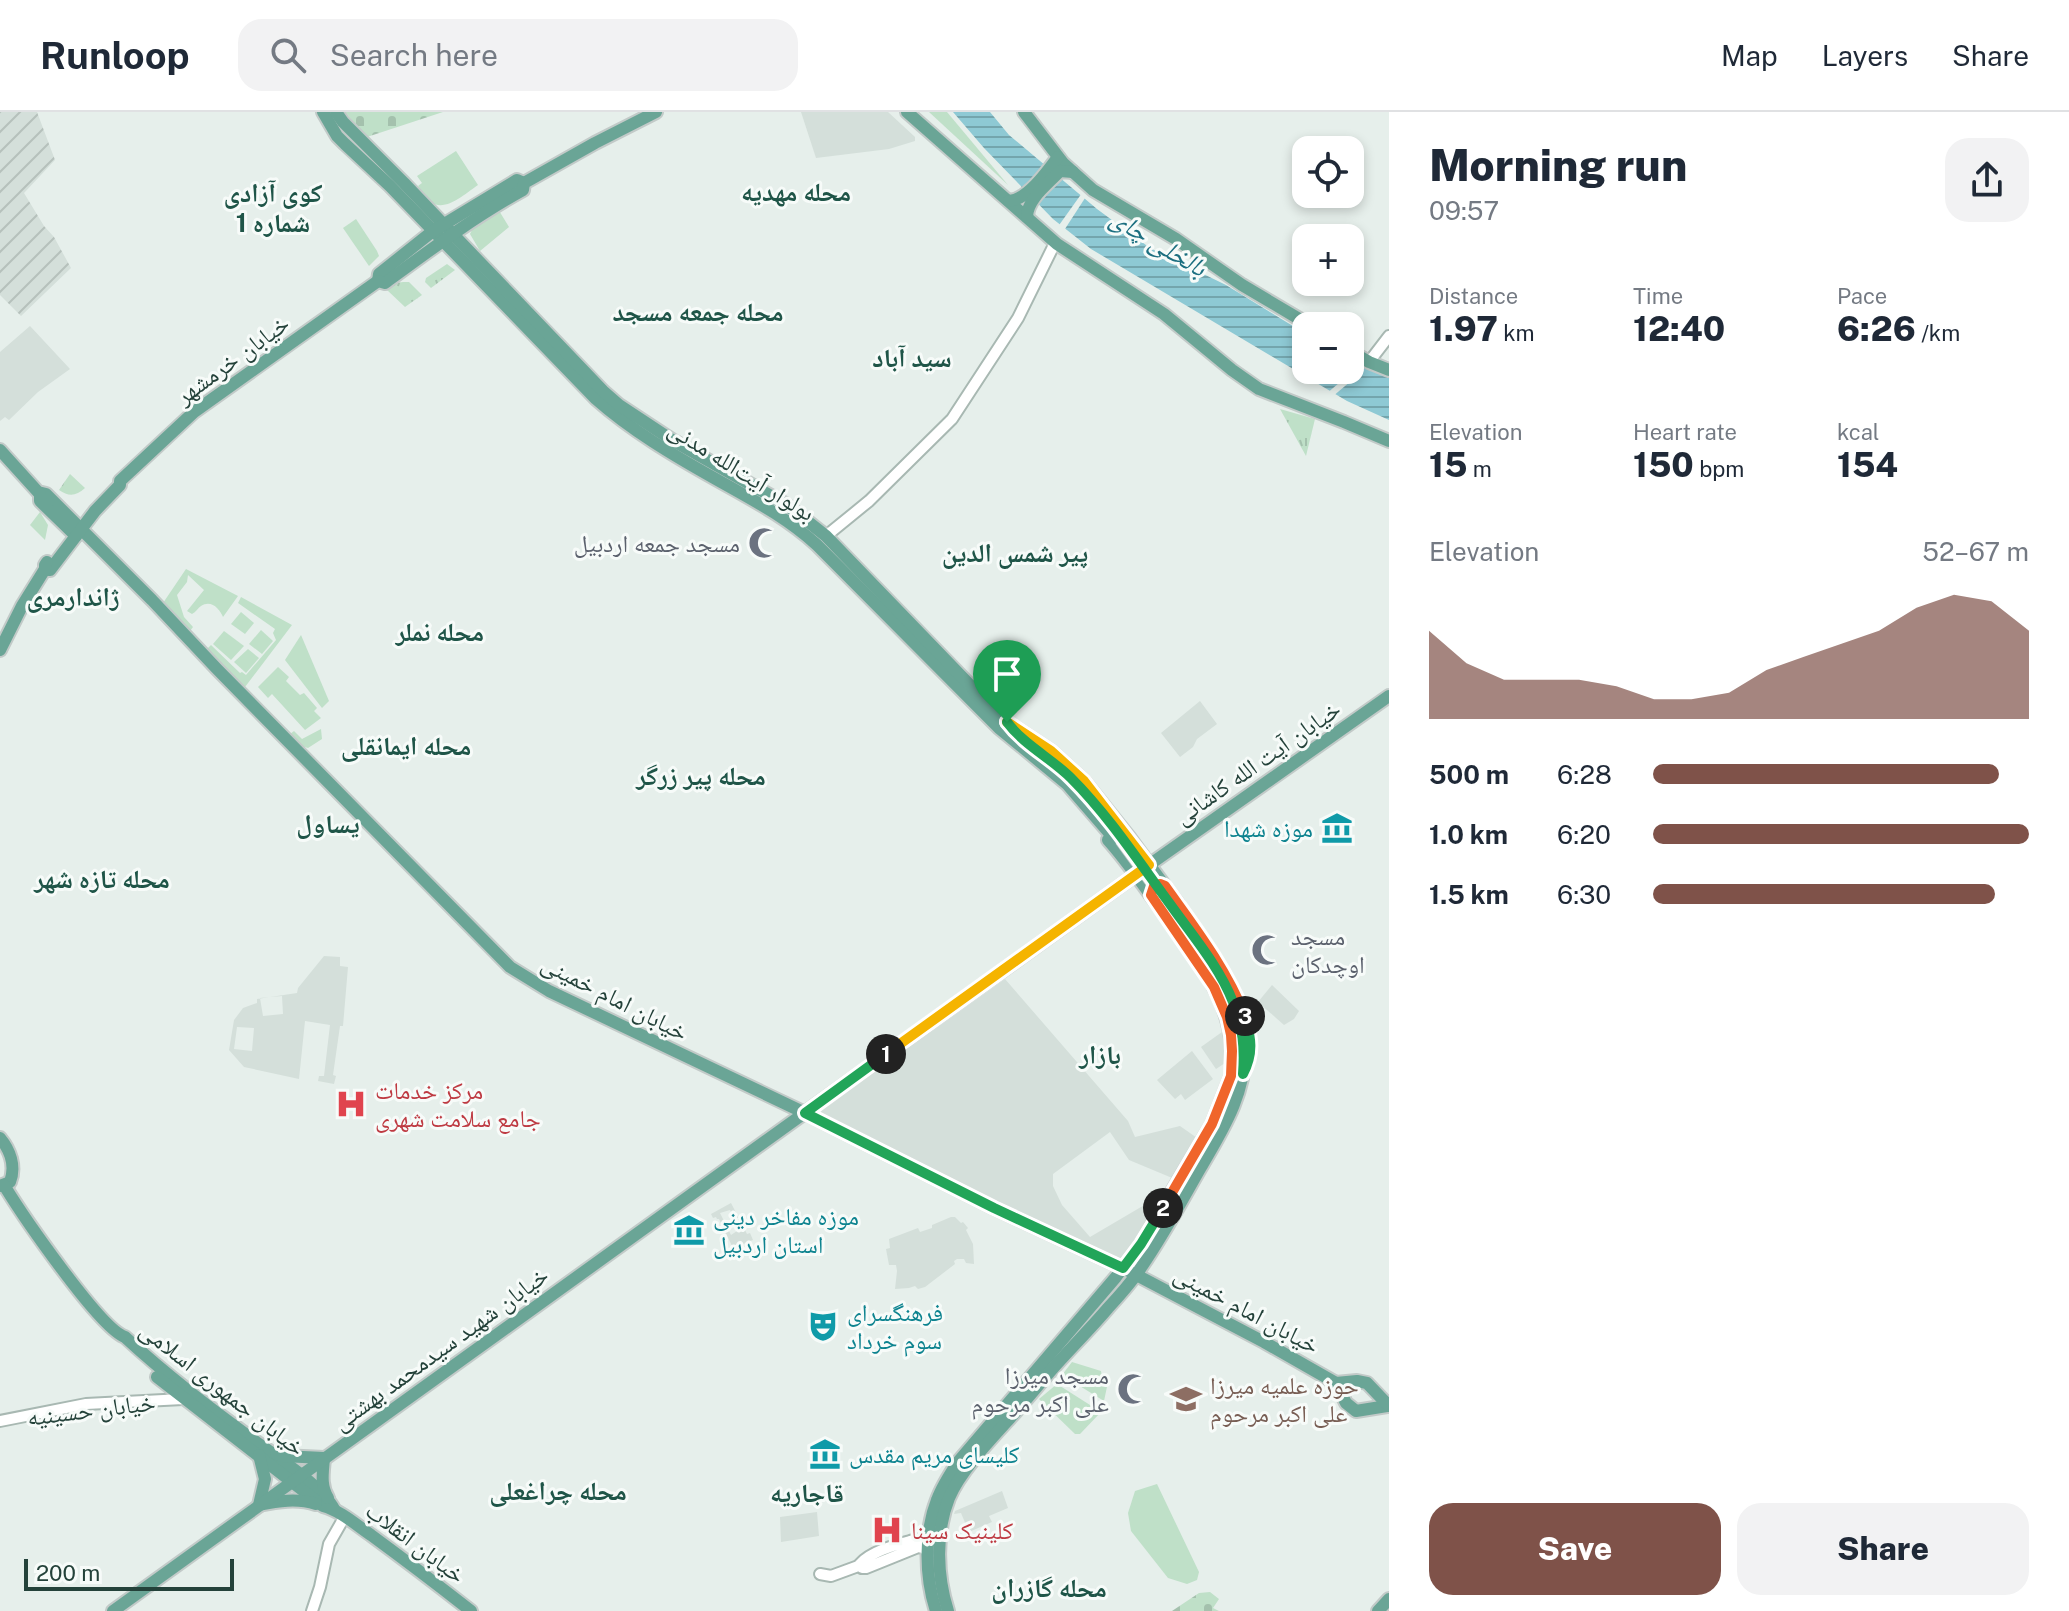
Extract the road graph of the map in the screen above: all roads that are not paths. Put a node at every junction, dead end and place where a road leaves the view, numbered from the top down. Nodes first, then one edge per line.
1 (323, 112) edge
2 (336, 112) edge
3 (656, 112) edge
4 (907, 112) edge
5 (1024, 112) edge
6 (1061, 166) junction
7 (1027, 200) junction
8 (1009, 201) junction
9 (1027, 217) junction
10 (443, 233) junction
11 (1055, 243) junction
12 (1292, 315) edge
13 (1389, 336) edge
14 (1364, 359) edge
15 (1369, 362) junction
16 (1389, 370) edge
17 (1389, 441) edge
18 (0, 450) edge
19 (76, 530) junction
20 (826, 536) junction
21 (0, 650) edge
22 (1389, 696) edge
23 (1003, 725) junction
24 (1121, 842) junction
25 (1147, 861) junction
26 (1133, 871) junction
27 (1165, 886) junction
28 (1151, 895) junction
29 (1237, 1075) junction
30 (805, 1113) junction
31 (0, 1138) edge
32 (2, 1186) edge
33 (1119, 1273) junction
34 (1132, 1279) junction
35 (118, 1335) junction
36 (1336, 1383) junction
37 (183, 1399) junction
38 (1388, 1406) edge
39 (0, 1421) edge
40 (264, 1454) junction
41 (324, 1458) junction
42 (296, 1478) junction
43 (259, 1505) junction
44 (333, 1508) junction
45 (934, 1530) junction
46 (929, 1555) junction
47 (861, 1565) junction
48 (820, 1574) dead end
49 (1389, 1599) edge
50 (113, 1611) edge
51 (312, 1611) edge
52 (471, 1611) edge
53 (936, 1611) edge
54 (948, 1611) edge
55 (1378, 1611) edge

1 - 10 main road
2 - 10 main road
3 - 10 main road, خیابان خرمشهر
4 - 8 main road
5 - 6 main road
6 - 7 main road
6 - 12 main road
7 - 8 main road
7 - 9 main road
8 - 9 main road
9 - 11 main road
10 - 19 main road, خیابان خرمشهر
10 - 20 main road, بولوار آیت‌الله مدنی
10 - 23 main road, بولوار آیت‌الله مدنی
11 - 17 main road
11 - 20 street
13 - 15 street
14 - 15 main road
15 - 16 main road
18 - 19 main road, خیابان امام خمینی
19 - 21 main road
19 - 30 main road, خیابان امام خمینی
20 - 23 main road, بولوار آیت‌الله مدنی
22 - 25 main road, خیابان آیت الله کاشانی
23 - 24 main road, بولوار آیت‌الله مدنی
23 - 24 main road
23 - 24 main road
24 - 25 main road
24 - 26 main road
24 - 29 main road, bridge
25 - 26 main road, خیابان آیت الله کاشانی
25 - 27 main road
26 - 28 main road
26 - 30 main road
27 - 28 main road
27 - 29 main road
28 - 29 main road
29 - 33 main road
29 - 34 main road
30 - 33 main road, خیابان امام خمینی
30 - 41 main road, خیابان شهید سیدمحمد بهشتی
31 - 32 main road
32 - 35 main road, خیابان جمهوری اسلامی
33 - 34 main road, خیابان امام خمینی
33 - 45 main road
34 - 36 main road, خیابان امام خمینی
34 - 45 main road
35 - 37 main road, خیابان جمهوری اسلامی
35 - 40 main road, خیابان جمهوری اسلامی
36 - 38 main road
36 - 38 main road
37 - 39 street, خیابان حسینیه
37 - 40 main road, خیابان جمهوری اسلامی
40 - 41 main road
40 - 42 main road, خیابان جمهوری اسلامی
40 - 43 main road
41 - 42 main road, خیابان شهید سیدمحمد بهشتی
41 - 44 main road
42 - 43 main road, خیابان شهید سیدمحمد بهشتی
42 - 44 main road, خیابان جمهوری اسلامی
43 - 44 main road
43 - 50 main road, خیابان شهید سیدمحمد بهشتی
44 - 51 street
44 - 52 main road, خیابان انقلاب
45 - 46 main road
45 - 47 street
45 - 54 main road
46 - 47 street
46 - 53 main road
47 - 48 street
49 - 55 main road

